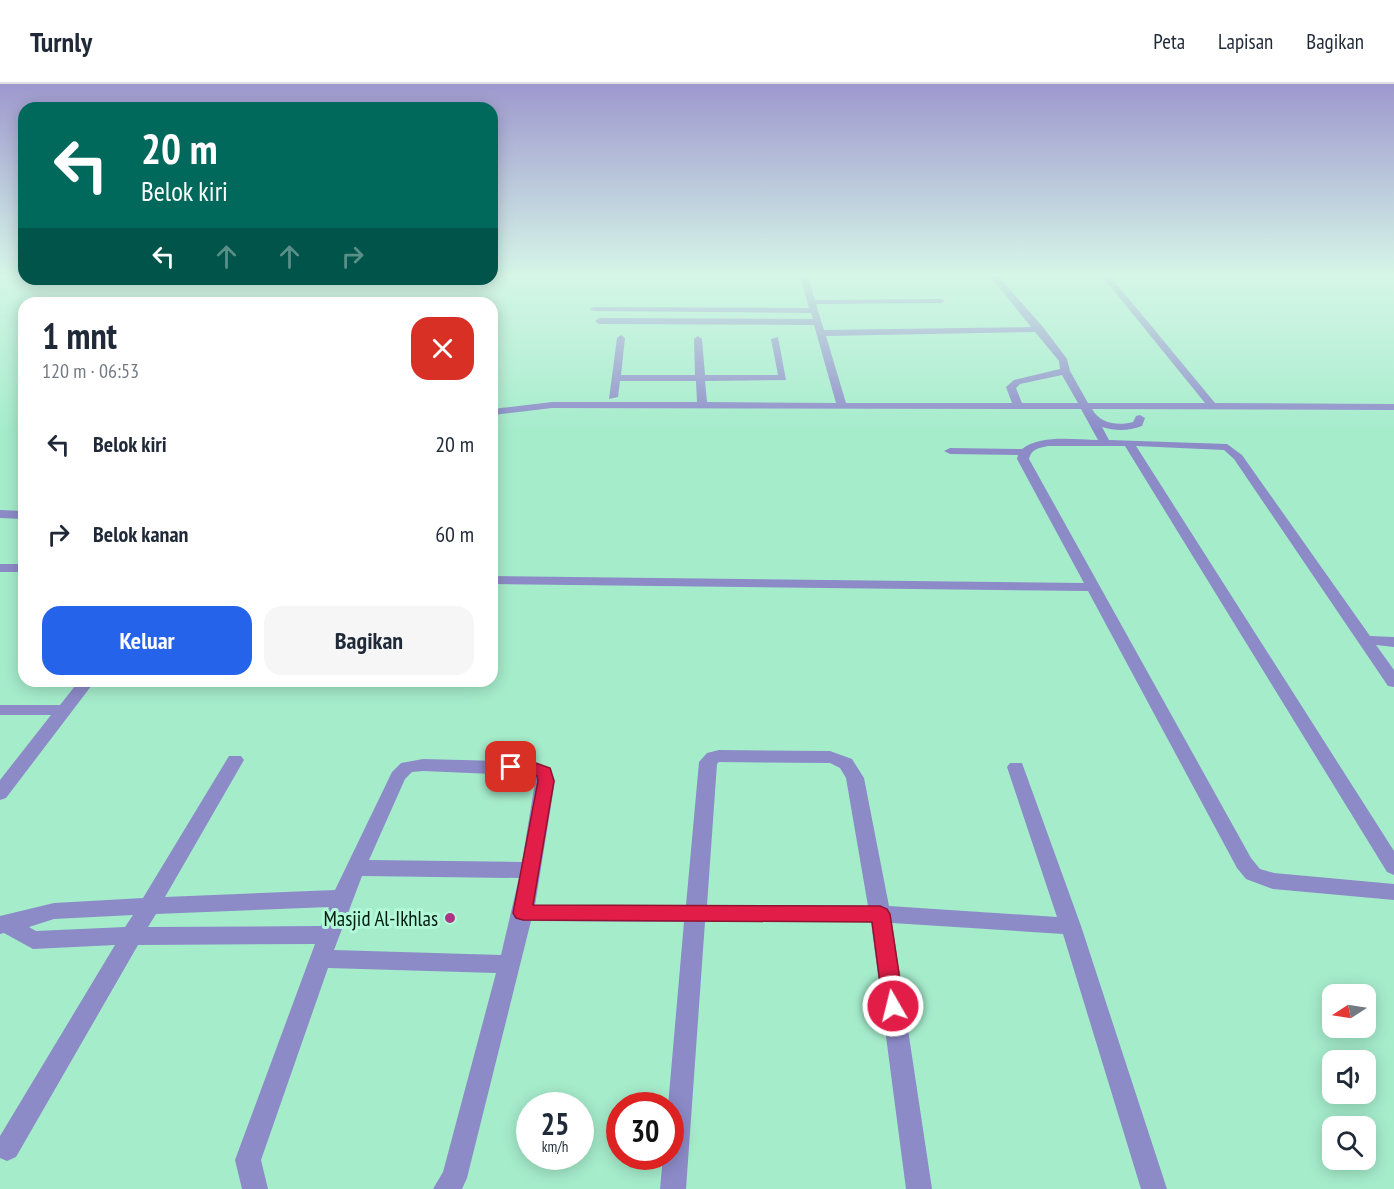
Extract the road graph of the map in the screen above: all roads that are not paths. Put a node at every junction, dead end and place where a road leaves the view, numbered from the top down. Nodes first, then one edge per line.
1 (820, 328) edge
2 (1148, 328) edge
3 (1040, 329) joint
4 (821, 333) junction
5 (621, 338) dead end
6 (698, 339) dead end
7 (775, 339) dead end
8 (1065, 371) junction
9 (615, 378) junction
10 (700, 378) junction
11 (613, 397) junction
12 (812, 397) dead end
13 (573, 398) dead end
14 (701, 401) junction
15 (842, 405) junction
16 (1018, 406) junction
17 (1131, 406) junction
18 (1212, 406) junction
19 (1394, 407) edge
20 (498, 411) edge
21 (1087, 411) junction
22 (1140, 418) junction
23 (1105, 442) junction
24 (1128, 442) junction
25 (1159, 443) junction
26 (950, 451) dead end
27 (1025, 452) junction
28 (0, 514) edge
29 (18, 515) edge
30 (0, 568) edge
31 (18, 568) edge
32 (498, 580) edge
33 (1094, 586) junction
34 (1365, 640) junction
35 (1394, 642) edge
36 (1394, 682) edge
37 (82, 687) edge
38 (0, 710) edge
39 (63, 710) junction
40 (235, 760) dead end
41 (1016, 766) dead end
42 (0, 793) edge
43 (1394, 867) edge
44 (356, 868) junction
45 (530, 870) junction
46 (1394, 892) edge
47 (342, 898) junction
48 (149, 904) junction
49 (523, 913) junction
50 (694, 913) junction
51 (880, 914) junction
52 (4, 925) edge
53 (1071, 926) junction
54 (329, 935) junction
55 (131, 936) junction
56 (319, 959) junction
57 (509, 964) junction
58 (7, 1148) dead end
59 (255, 1189) edge
60 (446, 1189) edge
61 (673, 1189) edge
62 (919, 1189) edge
63 (1154, 1189) edge

1 - 4 street
2 - 18 street
3 - 4 street
3 - 8 street
4 - 15 street
5 - 9 street
6 - 10 street
7 - 10 street
8 - 16 street
8 - 21 street
9 - 10 street
9 - 11 street
10 - 14 street
11 - 13 street
11 - 14 street
12 - 14 street
14 - 15 street
14 - 20 street
15 - 16 street
16 - 21 street
17 - 18 street
17 - 21 street
17 - 22 street
18 - 19 street
21 - 22 street
21 - 23 street
22 - 25 street
23 - 24 street
23 - 27 street
24 - 25 street
24 - 43 street
25 - 34 street
26 - 27 street
27 - 33 street
28 - 29 street
30 - 31 street
32 - 33 street
33 - 46 street
34 - 35 street
34 - 36 street
37 - 39 street
38 - 39 street
39 - 42 street
40 - 48 street
41 - 53 street
44 - 45 street
44 - 45 street
44 - 47 street
45 - 49 street
47 - 48 street
47 - 54 street
48 - 52 street
48 - 55 street
49 - 50 street
49 - 57 street
50 - 51 street
50 - 51 street
50 - 61 street
51 - 53 street
51 - 62 street
52 - 55 street
53 - 63 street
54 - 55 street
54 - 56 street
55 - 58 street
56 - 57 street
56 - 59 street
57 - 60 street

